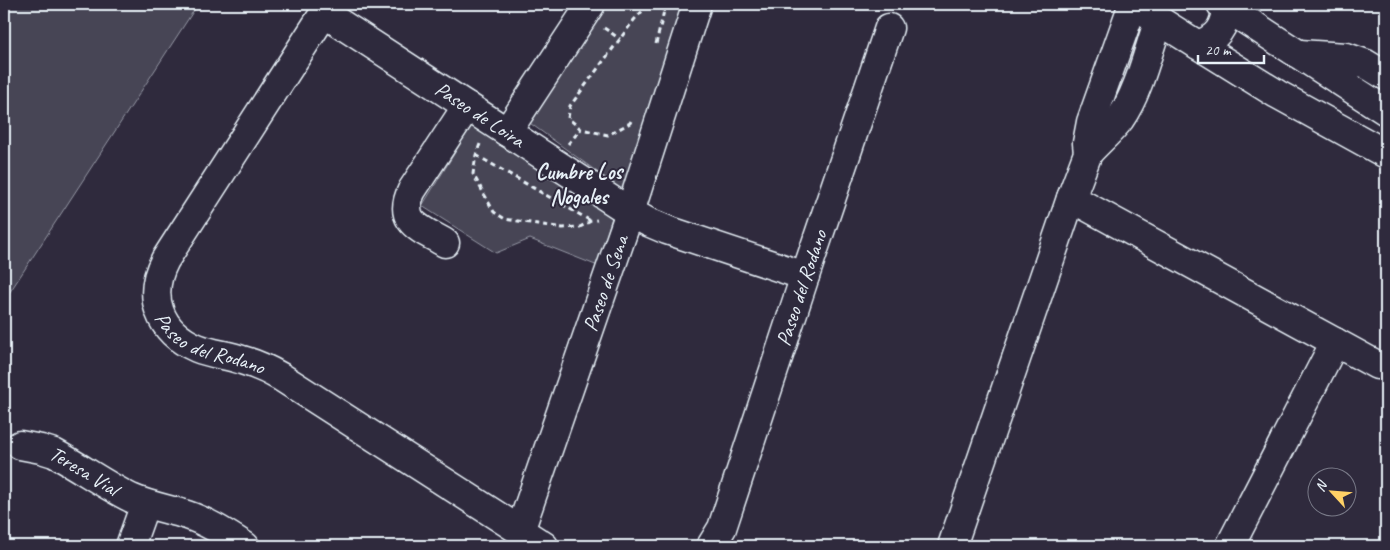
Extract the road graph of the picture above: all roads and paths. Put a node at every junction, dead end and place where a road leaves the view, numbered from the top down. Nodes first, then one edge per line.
1 (591, 4) edge
2 (697, 4) edge
3 (1133, 4) edge
4 (657, 5) edge
5 (1223, 5) edge
6 (327, 8) edge
7 (1159, 20) junction
8 (889, 28) dead end
9 (1198, 46) junction
10 (655, 48) dead end
11 (1299, 54) junction
12 (1386, 76) edge
13 (1386, 111) edge
14 (633, 117) dead end
15 (488, 119) junction
16 (1088, 153) junction
17 (1386, 154) edge
18 (476, 155) junction
19 (1071, 198) junction
20 (630, 212) junction
21 (591, 221) junction
22 (446, 243) dead end
23 (805, 276) junction
24 (1335, 342) junction
25 (1377, 365) dead end
26 (20, 445) dead end
27 (146, 504) junction
28 (520, 531) junction
29 (130, 546) edge
30 (245, 546) edge
31 (544, 546) edge
32 (711, 546) edge
33 (952, 546) edge
34 (1230, 546) edge

1 - 15 street
2 - 20 street, Paseo de Sena
3 - 7 street
3 - 16 street
4 - 10 path
4 - 14 path
5 - 9 street
5 - 11 street
6 - 15 street, Paseo de Loira
6 - 28 street, Paseo del Rodano
7 - 9 street
7 - 16 street
8 - 23 street, Paseo del Rodano
9 - 17 street
11 - 12 street
11 - 13 street
15 - 18 path
15 - 20 street, Paseo de Loira
15 - 22 street
16 - 19 street
18 - 21 path
18 - 21 path
19 - 24 street
19 - 33 street
20 - 21 path
20 - 23 street, Paseo de Loira
20 - 28 street, Paseo de Sena
23 - 32 street, Paseo del Rodano
24 - 25 street
24 - 34 street
26 - 27 street, Teresa Vial
27 - 29 street
27 - 30 street, Teresa Vial
28 - 31 street, Paseo del Rodano

